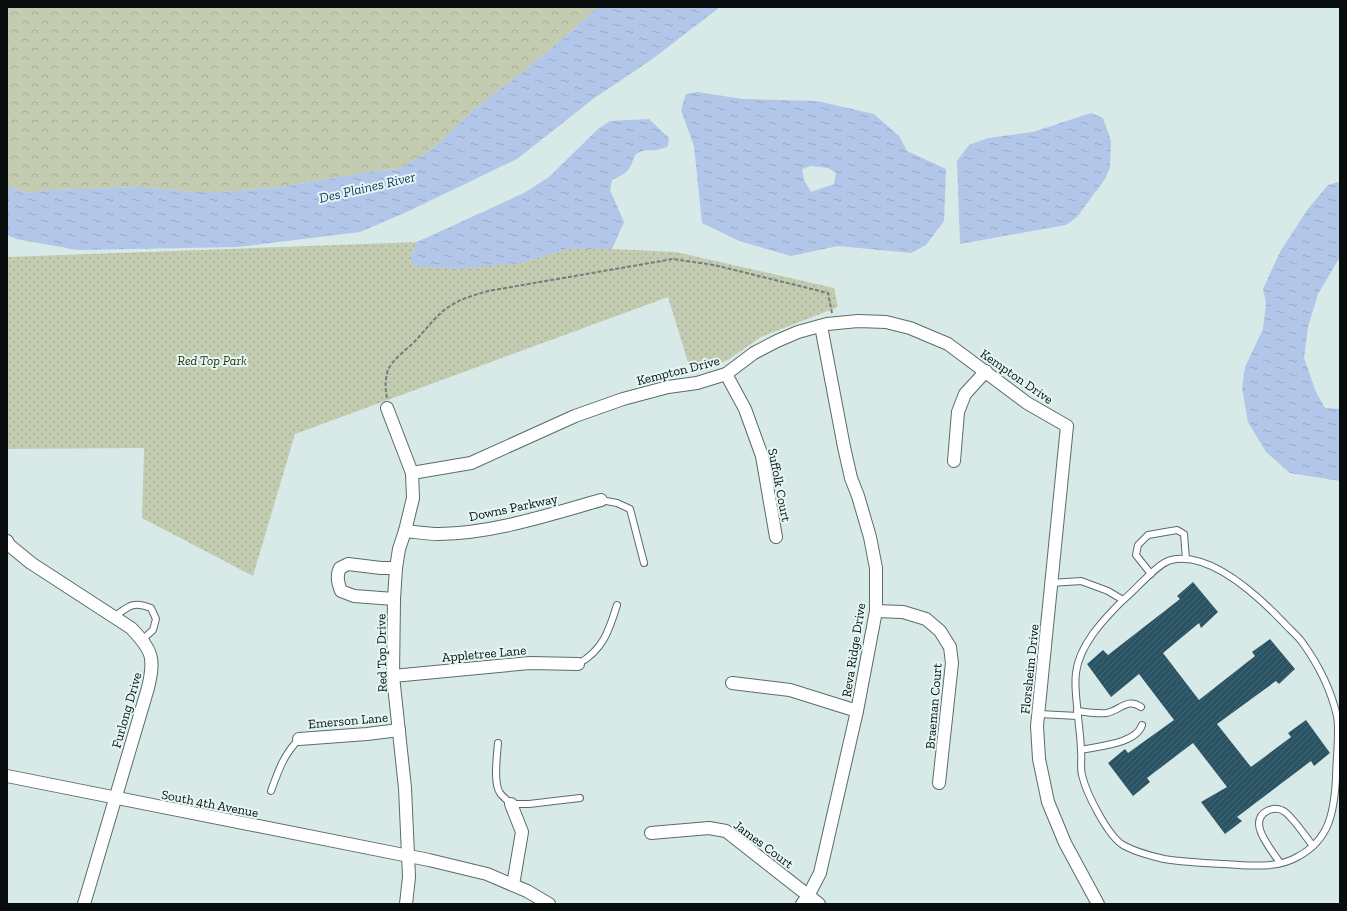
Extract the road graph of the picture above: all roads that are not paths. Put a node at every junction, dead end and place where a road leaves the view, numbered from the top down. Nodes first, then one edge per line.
1 (821, 326) junction
2 (986, 371) junction
3 (726, 374) junction
4 (387, 408) road end
5 (1067, 426) joint
6 (954, 461) dead end
7 (412, 473) junction
8 (600, 500) joint
9 (406, 531) junction
10 (776, 537) dead end
11 (7, 541) edge
12 (1186, 559) junction
13 (644, 564) dead end
14 (396, 568) junction
15 (1151, 574) junction
16 (1052, 583) junction
17 (394, 599) junction
18 (1123, 600) junction
19 (617, 605) dead end
20 (876, 611) junction
21 (114, 617) junction
22 (142, 640) junction
23 (578, 664) joint
24 (393, 676) junction
25 (732, 683) dead end
26 (1141, 707) dead end
27 (857, 712) junction
28 (1039, 714) junction
29 (1078, 714) junction
30 (1142, 725) dead end
31 (399, 730) junction
32 (299, 739) joint
33 (498, 743) dead end
34 (1081, 750) junction
35 (7, 776) edge
36 (939, 783) dead end
37 (271, 791) dead end
38 (115, 798) junction
39 (580, 798) dead end
40 (511, 804) junction
41 (651, 834) dead end
42 (1313, 846) junction
43 (408, 856) junction
44 (1280, 863) junction
45 (513, 885) junction
46 (805, 900) edge
47 (84, 904) edge
48 (406, 904) edge
49 (549, 904) edge
50 (819, 904) edge
51 (1098, 904) edge

1 - 2 street, Kempton Drive
1 - 3 street, Kempton Drive
1 - 20 street, Reva Ridge Drive
2 - 5 street, Kempton Drive
2 - 6 street
3 - 7 street, Kempton Drive
3 - 10 street, Suffolk Court
4 - 7 street, Red Top Drive
5 - 16 street, Florsheim Drive
7 - 9 street, Red Top Drive
8 - 9 street, Downs Parkway
8 - 13 lane
9 - 14 street, Red Top Drive
11 - 21 street, Furlong Drive
12 - 15 lane
12 - 15 lane
12 - 42 lane
14 - 17 street, Red Top Drive
14 - 17 street
15 - 18 lane
16 - 18 lane
16 - 28 street, Florsheim Drive
17 - 24 street, Red Top Drive
18 - 29 lane
19 - 23 lane
20 - 27 street, Reva Ridge Drive
20 - 36 street, Braeman Court
21 - 22 street, Furlong Drive
21 - 22 lane
22 - 38 street, Furlong Drive
23 - 24 street, Appletree Lane
24 - 31 street, Red Top Drive
25 - 27 street
26 - 29 lane
27 - 46 street, Reva Ridge Drive
28 - 29 lane
28 - 51 street, Florsheim Drive
29 - 34 lane
30 - 34 lane
31 - 32 street, Emerson Lane
31 - 43 street, Red Top Drive
32 - 37 lane
33 - 40 lane
34 - 44 lane
35 - 38 street, South 4th Avenue
38 - 43 street, South 4th Avenue
38 - 47 street, Furlong Drive
39 - 40 lane
40 - 45 street
41 - 46 street, James Court
42 - 44 lane
42 - 44 lane
43 - 45 street
43 - 48 street, Red Top Drive
45 - 49 street
46 - 50 street, James Court

